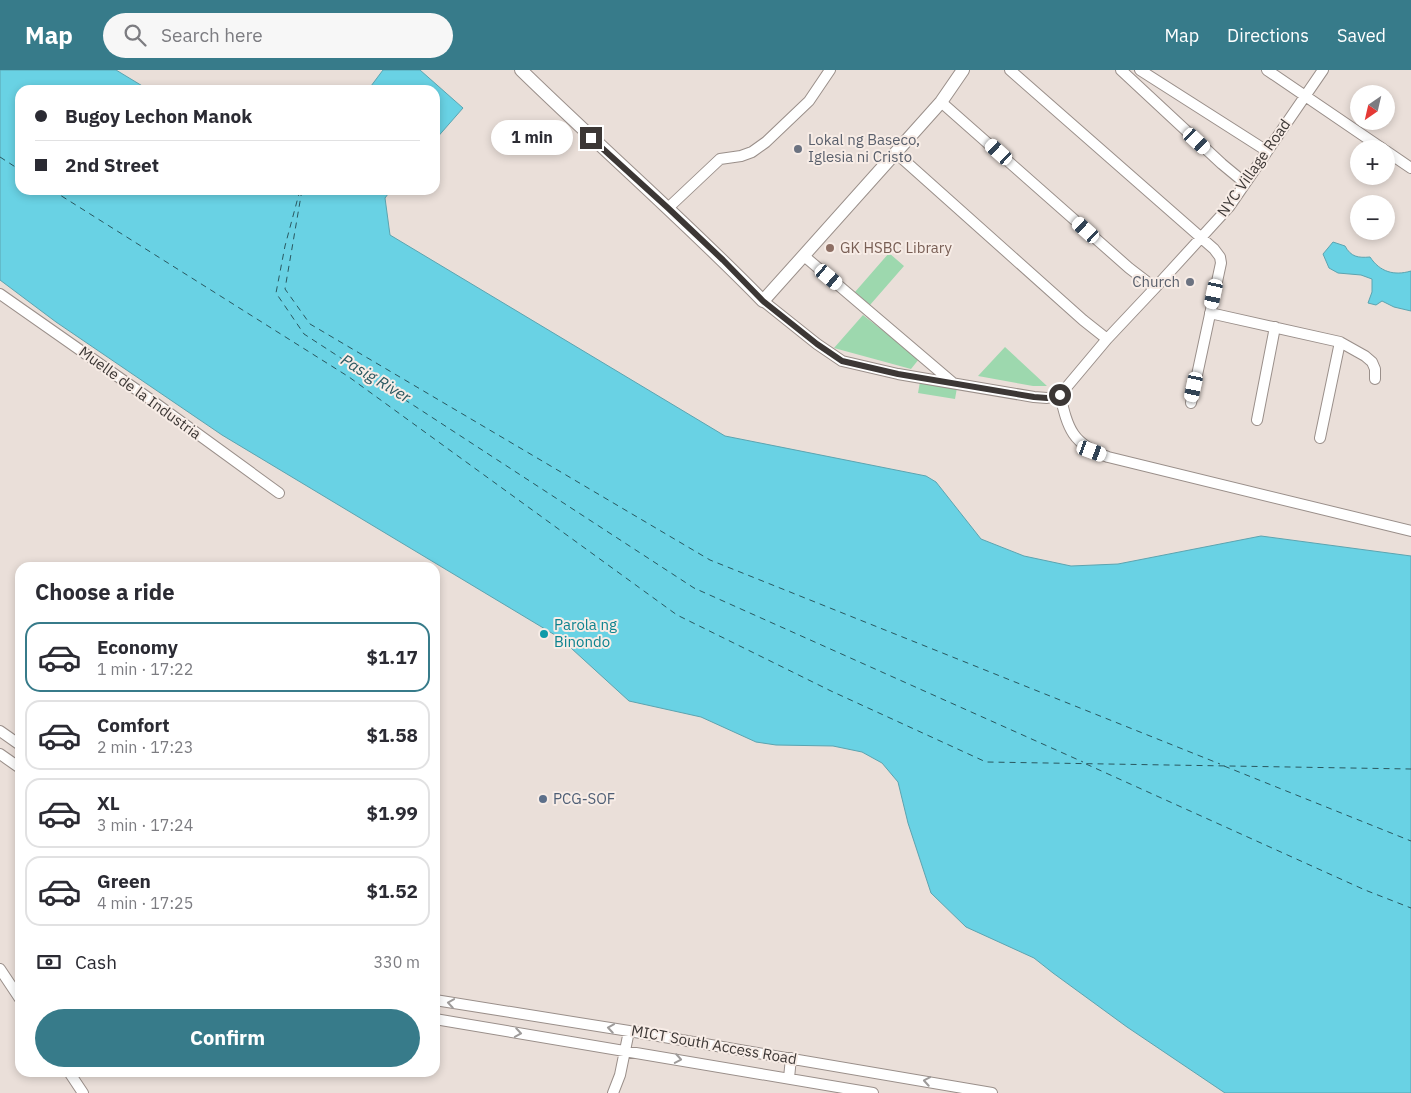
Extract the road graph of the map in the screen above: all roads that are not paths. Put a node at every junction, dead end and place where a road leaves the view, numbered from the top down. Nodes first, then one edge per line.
1 (521, 70) edge
2 (830, 70) edge
3 (963, 70) edge
4 (1010, 70) edge
5 (1121, 70) edge
6 (1140, 70) edge
7 (1267, 70) edge
8 (1323, 70) edge
9 (1305, 95) junction
10 (941, 102) junction
11 (1370, 140) edge
12 (1267, 151) junction
13 (896, 153) junction
14 (1395, 157) edge
15 (1411, 168) edge
16 (1246, 183) junction
17 (668, 208) junction
18 (1201, 238) junction
19 (804, 256) junction
20 (1155, 288) junction
21 (0, 294) edge
22 (763, 301) junction
23 (1210, 313) junction
24 (1275, 327) junction
25 (1107, 339) junction
26 (1340, 342) junction
27 (1375, 379) dead end
28 (953, 383) junction
29 (1060, 395) junction
30 (1191, 403) dead end
31 (1257, 420) dead end
32 (1320, 438) dead end
33 (279, 493) dead end
34 (1411, 531) edge
35 (0, 731) edge
36 (15, 742) edge
37 (0, 754) edge
38 (15, 764) edge
39 (0, 968) edge
40 (15, 991) edge
41 (440, 1001) edge
42 (440, 1020) edge
43 (629, 1031) junction
44 (625, 1050) junction
45 (791, 1058) junction
46 (72, 1077) edge
47 (789, 1078) junction
48 (83, 1093) edge
49 (613, 1093) edge
50 (873, 1093) edge
51 (992, 1093) edge

1 - 17 street
2 - 17 street
3 - 10 street
4 - 18 street
5 - 16 street
6 - 12 street
7 - 9 street
8 - 9 street, NYC Village Road
9 - 11 street
9 - 12 street, NYC Village Road
10 - 13 street
10 - 20 street
12 - 16 street, NYC Village Road
13 - 19 street
13 - 25 street
14 - 15 street
16 - 18 street, NYC Village Road
17 - 22 street
18 - 20 street, NYC Village Road
18 - 23 street
19 - 22 street
19 - 28 street
20 - 25 street, NYC Village Road
21 - 33 street, Muelle de la Industria
22 - 28 street
23 - 24 street
23 - 30 street
24 - 26 street
24 - 31 street
25 - 29 street, NYC Village Road
26 - 27 street
26 - 32 street
28 - 29 street
29 - 34 street
35 - 36 street
37 - 38 street
39 - 40 street
43 -> 41 street, MICT South Access Road
42 -> 44 street, MICT South Access Road
43 - 44 street
43 - 45 street, MICT South Access Road
44 -> 47 street, MICT South Access Road
44 - 49 street
45 - 47 street
51 -> 45 street, MICT South Access Road
46 - 48 street
47 - 50 street, MICT South Access Road

